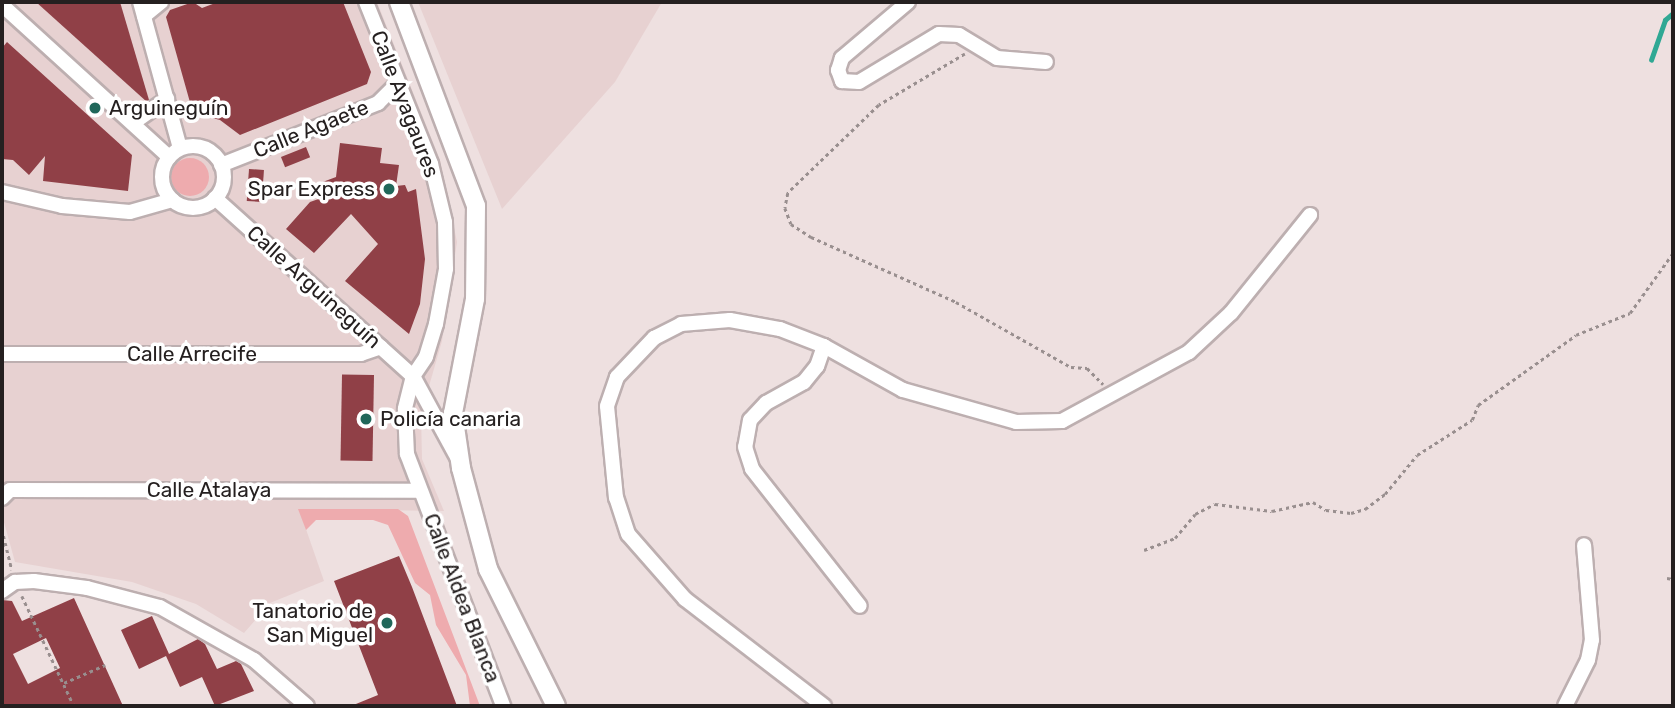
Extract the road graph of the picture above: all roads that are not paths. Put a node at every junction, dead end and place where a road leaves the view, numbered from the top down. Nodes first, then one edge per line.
1 (161, 2) edge
2 (366, 2) edge
3 (399, 2) edge
4 (908, 2) edge
5 (2, 5) edge
6 (142, 9) edge
7 (1046, 62) dead end
8 (397, 85) junction
9 (167, 99) junction
10 (133, 124) junction
11 (175, 153) junction
12 (221, 165) junction
13 (2, 192) edge
14 (215, 198) junction
15 (172, 200) junction
16 (1310, 215) dead end
17 (824, 346) junction
18 (381, 347) junction
19 (2, 354) edge
20 (413, 376) junction
21 (460, 461) junction
22 (420, 491) junction
23 (2, 498) edge
24 (1584, 545) dead end
25 (2, 591) edge
26 (860, 606) dead end
27 (307, 706) edge
28 (503, 706) edge
29 (556, 706) edge
30 (824, 706) edge
31 (1565, 706) edge

1 - 6 street
2 - 8 street, Calle Ayagaures
3 - 21 main road
4 - 7 street
5 - 10 street
6 - 9 street
8 - 12 street, Calle Agaete
8 - 20 street, Calle Ayagaures
9 - 10 street
9 - 11 street
10 - 11 street
11 - 12 street
11 - 15 street
12 - 14 street
13 - 15 street
14 - 15 street
14 - 18 street, Calle Arguineguín
16 - 17 street
17 - 26 street
17 - 30 street
18 - 19 street, Calle Arrecife
18 - 20 street, Calle Arguineguín
20 - 21 street, Calle Arguineguín
20 - 22 street, Calle Ayagaures
21 - 29 main road
22 - 23 street, Calle Atalaya
22 - 28 street, Calle Aldea Blanca
24 - 31 street
25 - 27 street

